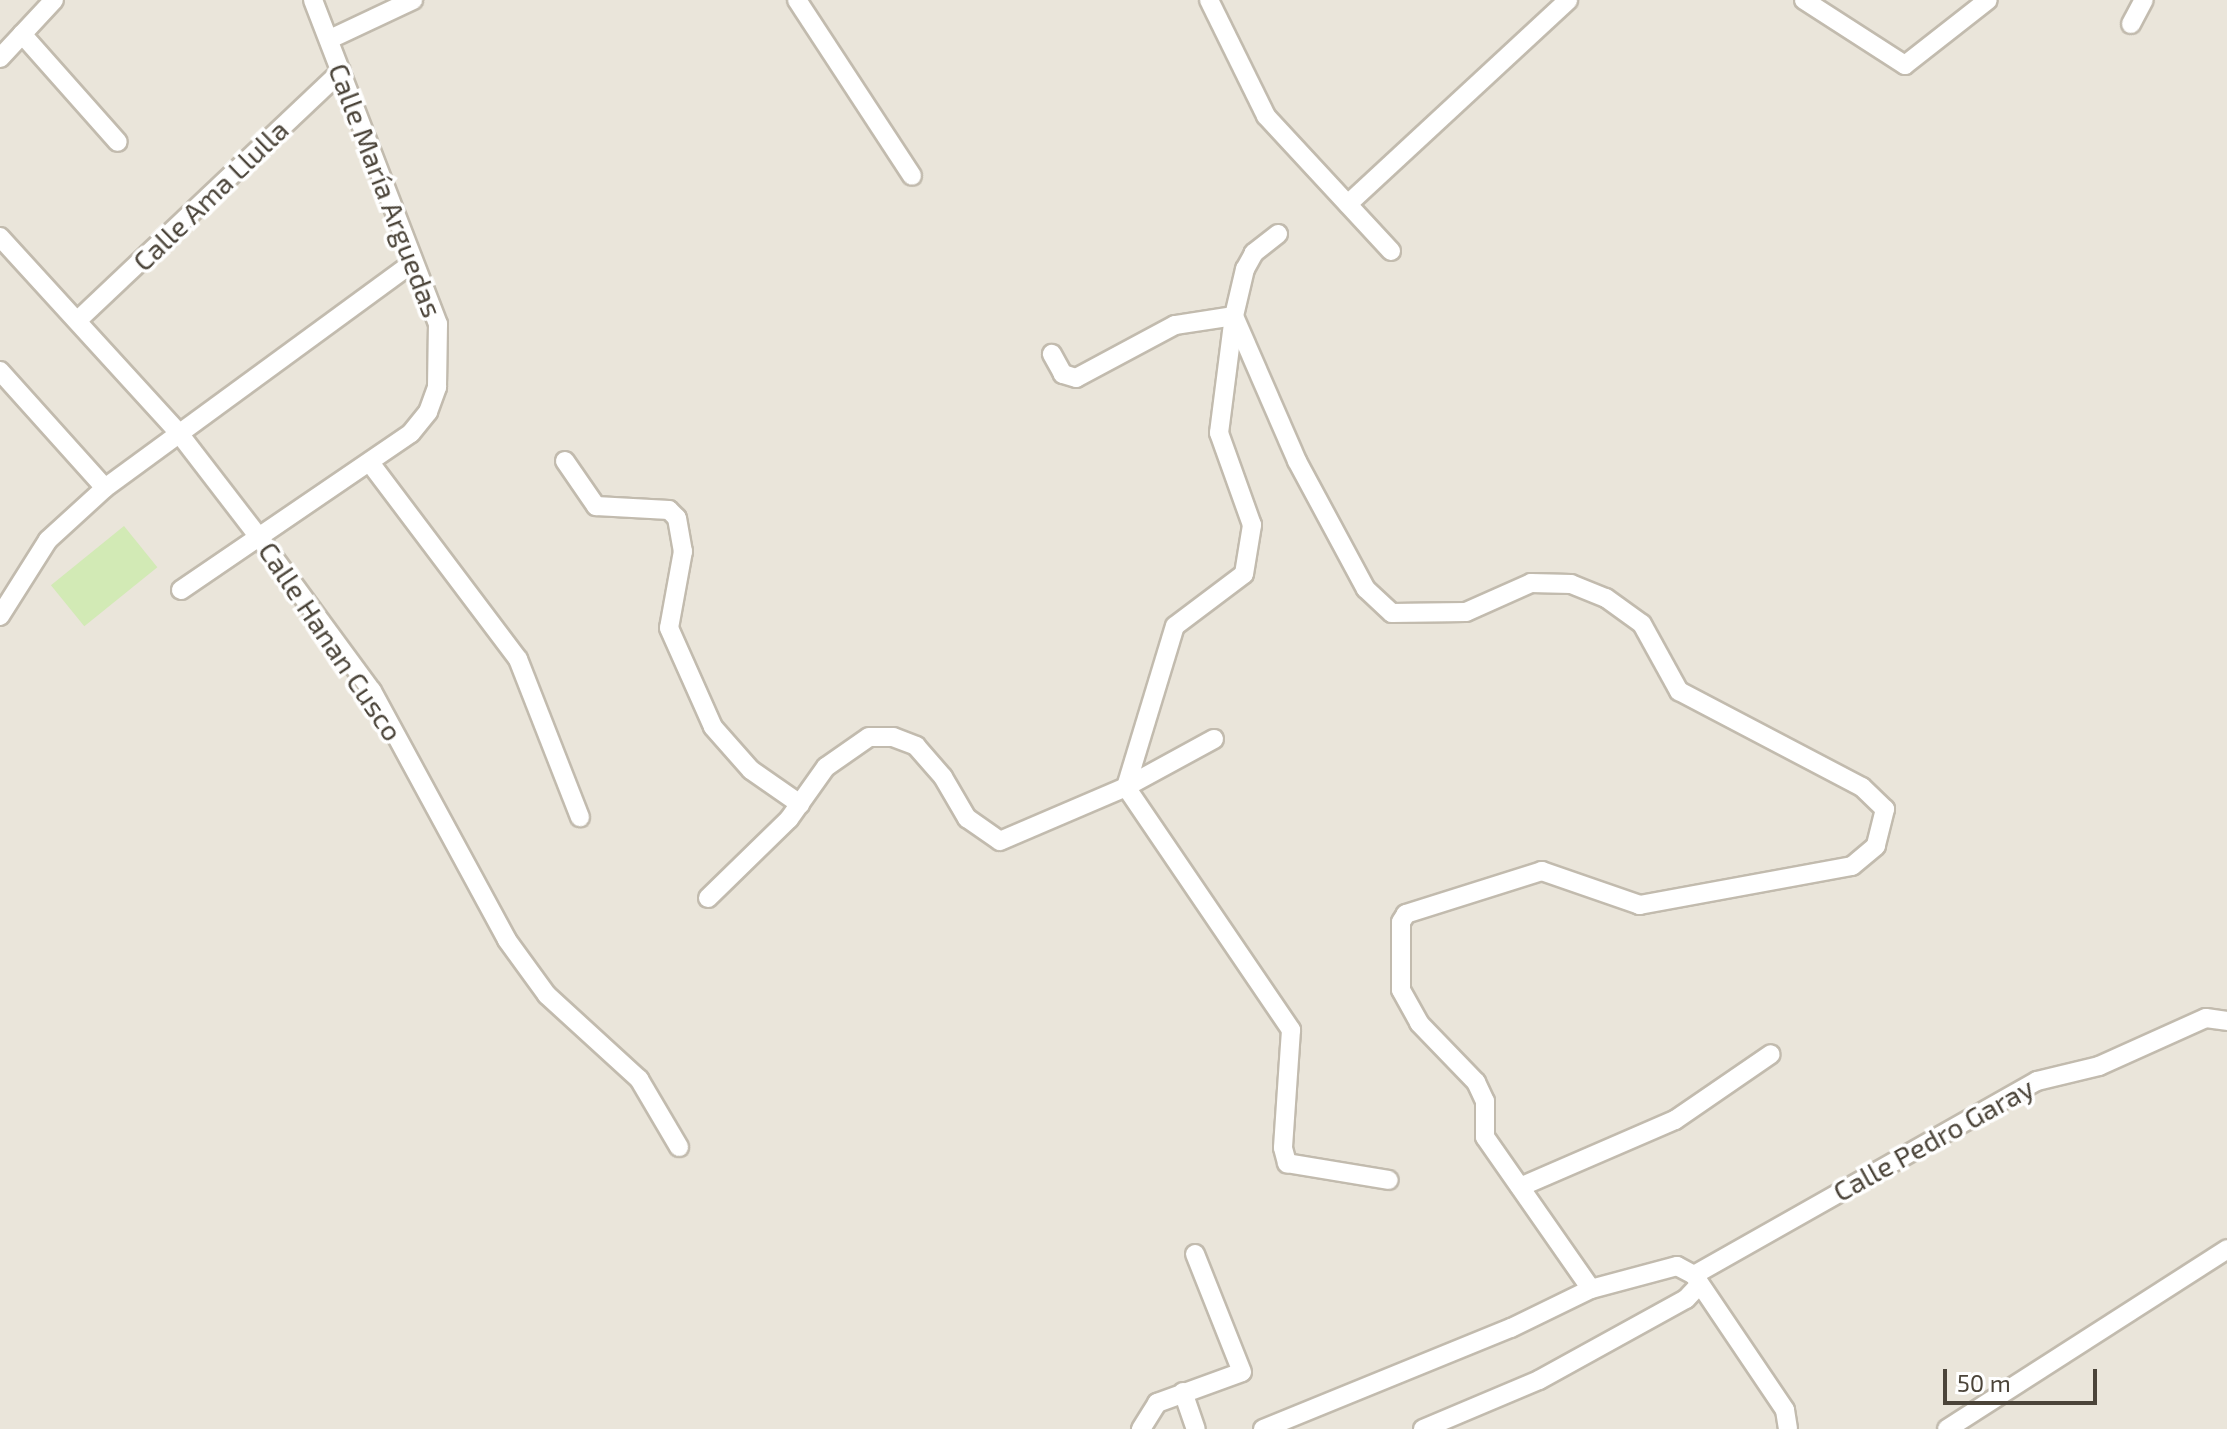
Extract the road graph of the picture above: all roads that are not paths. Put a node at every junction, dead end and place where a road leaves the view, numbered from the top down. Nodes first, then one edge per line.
1 (54, 0) edge
2 (313, 0) edge
3 (413, 0) edge
4 (797, 0) edge
5 (1209, 0) edge
6 (1568, 0) edge
7 (1804, 0) edge
8 (1988, 0) edge
9 (2144, 0) edge
10 (2131, 24) dead end
11 (22, 34) junction
12 (330, 39) junction
13 (0, 58) edge
14 (341, 71) junction
15 (118, 142) dead end
16 (912, 176) dead end
17 (1348, 204) junction
18 (1278, 234) dead end
19 (0, 237) edge
20 (1391, 251) dead end
21 (411, 264) junction
22 (1234, 316) junction
23 (78, 320) junction
24 (1052, 354) dead end
25 (0, 371) edge
26 (178, 432) junction
27 (565, 461) dead end
28 (371, 464) junction
29 (105, 488) junction
30 (258, 536) junction
31 (181, 590) dead end
32 (0, 616) edge
33 (1214, 739) dead end
34 (1126, 787) junction
35 (800, 804) junction
36 (580, 817) dead end
37 (708, 898) dead end
38 (2227, 1021) edge
39 (1771, 1054) dead end
40 (679, 1147) dead end
41 (1389, 1180) dead end
42 (1520, 1187) junction
43 (2227, 1249) edge
44 (1195, 1254) dead end
45 (1696, 1281) junction
46 (1591, 1289) junction
47 (1183, 1392) junction
48 (1465, 1411) junction
49 (1141, 1429) edge
50 (1196, 1429) edge
51 (1263, 1429) edge
52 (1423, 1429) edge
53 (1472, 1429) edge
54 (1788, 1429) edge
55 (1947, 1429) edge

1 - 11 street
2 - 12 street, Calle María Arguedas
3 - 12 street
4 - 16 street
5 - 17 street
6 - 17 street
7 - 8 street
9 - 10 street
11 - 13 street
11 - 15 street
12 - 14 street, Calle María Arguedas
14 - 21 street, Calle María Arguedas
14 - 23 street, Calle Ama Llulla
17 - 20 street
18 - 22 street
19 - 23 street, Calle Hanan Cusco
21 - 26 street
21 - 28 street, Calle María Arguedas
22 - 24 street
22 - 34 street
22 - 42 street
23 - 26 street, Calle Hanan Cusco
25 - 29 street
26 - 29 street
26 - 30 street, Calle Hanan Cusco
27 - 35 street
28 - 30 street, Calle María Arguedas
28 - 36 street
29 - 32 street
30 - 31 street, Calle María Arguedas
30 - 40 street, Calle Hanan Cusco
33 - 34 street
34 - 35 street
34 - 41 street
35 - 37 street
38 - 45 street, Calle Pedro Garay
39 - 42 street
42 - 46 street
43 - 55 street
44 - 47 street
45 - 46 street
45 - 48 street, Calle Pedro Garay
45 - 54 street
46 - 51 street
47 - 49 street
47 - 50 street
48 - 52 street, Calle Pedro Garay
48 - 53 street

